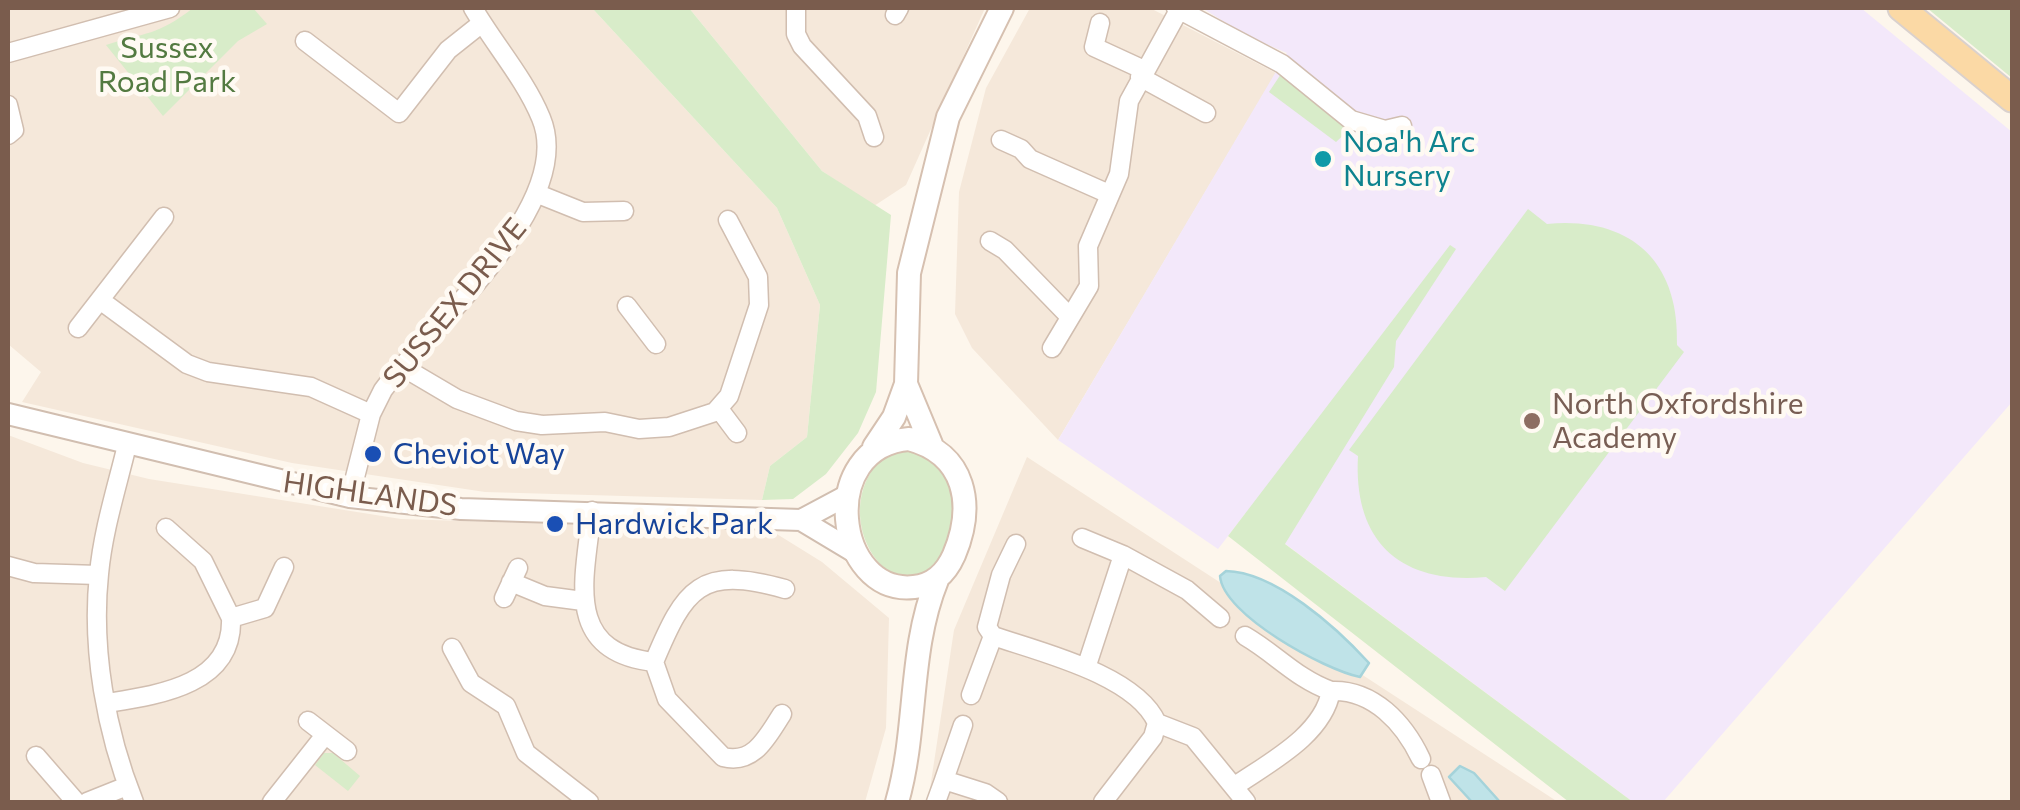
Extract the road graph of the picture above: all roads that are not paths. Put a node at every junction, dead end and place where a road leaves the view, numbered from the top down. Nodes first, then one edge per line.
1 (170, 8) edge
2 (796, 8) edge
3 (1002, 8) edge
4 (1901, 8) edge
5 (1178, 9) edge
6 (477, 15) edge
7 (1100, 23) dead end
8 (305, 41) dead end
9 (8, 53) edge
10 (1142, 73) junction
11 (2012, 100) edge
12 (8, 106) edge
13 (1206, 113) dead end
14 (1402, 126) dead end
15 (8, 136) edge
16 (874, 137) dead end
17 (1001, 140) dead end
18 (538, 194) junction
19 (1109, 194) junction
20 (624, 211) dead end
21 (164, 217) dead end
22 (728, 220) dead end
23 (990, 241) dead end
24 (100, 300) junction
25 (627, 306) dead end
26 (1069, 316) junction
27 (78, 328) dead end
28 (656, 344) dead end
29 (1052, 348) dead end
30 (400, 366) junction
31 (906, 384) junction
32 (720, 409) junction
33 (8, 414) edge
34 (371, 414) junction
35 (737, 433) dead end
36 (931, 444) junction
37 (128, 445) junction
38 (873, 449) junction
39 (846, 496) junction
40 (350, 497) junction
41 (592, 511) junction
42 (801, 520) junction
43 (166, 528) dead end
44 (1082, 538) dead end
45 (1016, 544) dead end
46 (856, 553) junction
47 (1124, 555) junction
48 (8, 566) edge
49 (284, 567) dead end
50 (98, 575) junction
51 (937, 580) junction
52 (511, 583) dead end
53 (889, 585) junction
54 (785, 589) dead end
55 (582, 600) junction
56 (231, 618) junction
57 (1220, 618) dead end
58 (919, 632) junction
59 (993, 636) junction
60 (1245, 636) dead end
61 (452, 648) dead end
62 (654, 662) junction
63 (1086, 668) junction
64 (1331, 690) junction
65 (971, 696) dead end
66 (107, 703) junction
67 (782, 714) dead end
68 (308, 721) dead end
69 (1157, 722) junction
70 (963, 725) dead end
71 (326, 735) junction
72 (347, 752) dead end
73 (36, 756) dead end
74 (944, 780) junction
75 (1235, 786) junction
76 (130, 794) edge
77 (76, 802) edge
78 (87, 802) edge
79 (272, 802) edge
80 (588, 802) edge
81 (896, 802) edge
82 (936, 802) edge
83 (998, 802) edge
84 (1104, 802) edge
85 (1246, 802) edge
86 (1441, 802) edge

1 - 9 street
2 - 16 street
3 - 31 main road
4 - 11 main road
5 - 10 street
5 - 14 street
6 - 8 street
6 - 18 street, SUSSEX DRIVE
7 - 10 street
10 - 13 street
10 - 19 street
12 - 15 street
17 - 19 street
18 - 20 street
18 - 30 street, SUSSEX DRIVE
19 - 26 street
21 - 24 street
22 - 32 street
23 - 26 street
24 - 27 street
24 - 34 street
25 - 28 street
26 - 29 street
30 - 32 street
30 - 34 street, SUSSEX DRIVE
31 - 36 main road
31 - 38 main road
32 - 35 street
33 - 37 street, HIGHLANDS
34 - 40 street, SUSSEX DRIVE
36 - 38 main road
36 - 51 main road
37 - 40 street, HIGHLANDS
37 - 50 street
38 - 39 main road
39 - 42 street
39 - 46 main road
40 - 41 street, HIGHLANDS
41 - 42 street, HIGHLANDS
41 - 55 street
42 - 46 street, HIGHLANDS
43 - 56 street
44 - 47 street
45 - 59 street
46 - 53 main road
47 - 57 street
47 - 63 street
48 - 50 street
49 - 56 street
50 - 66 street
51 - 53 main road
51 - 58 main road
52 - 55 street
53 - 58 main road
54 - 62 street
55 - 62 street
56 - 66 street
58 - 81 main road
59 - 63 street
59 - 65 street
60 - 64 street
61 - 80 street
62 - 67 street
63 - 69 street
64 - 75 street
64 - 86 street
66 - 76 street
68 - 71 street
69 - 75 street
69 - 84 street
70 - 74 street
71 - 72 street
71 - 79 street
73 - 77 street
74 - 82 street
74 - 83 street
75 - 85 street
76 - 78 street

